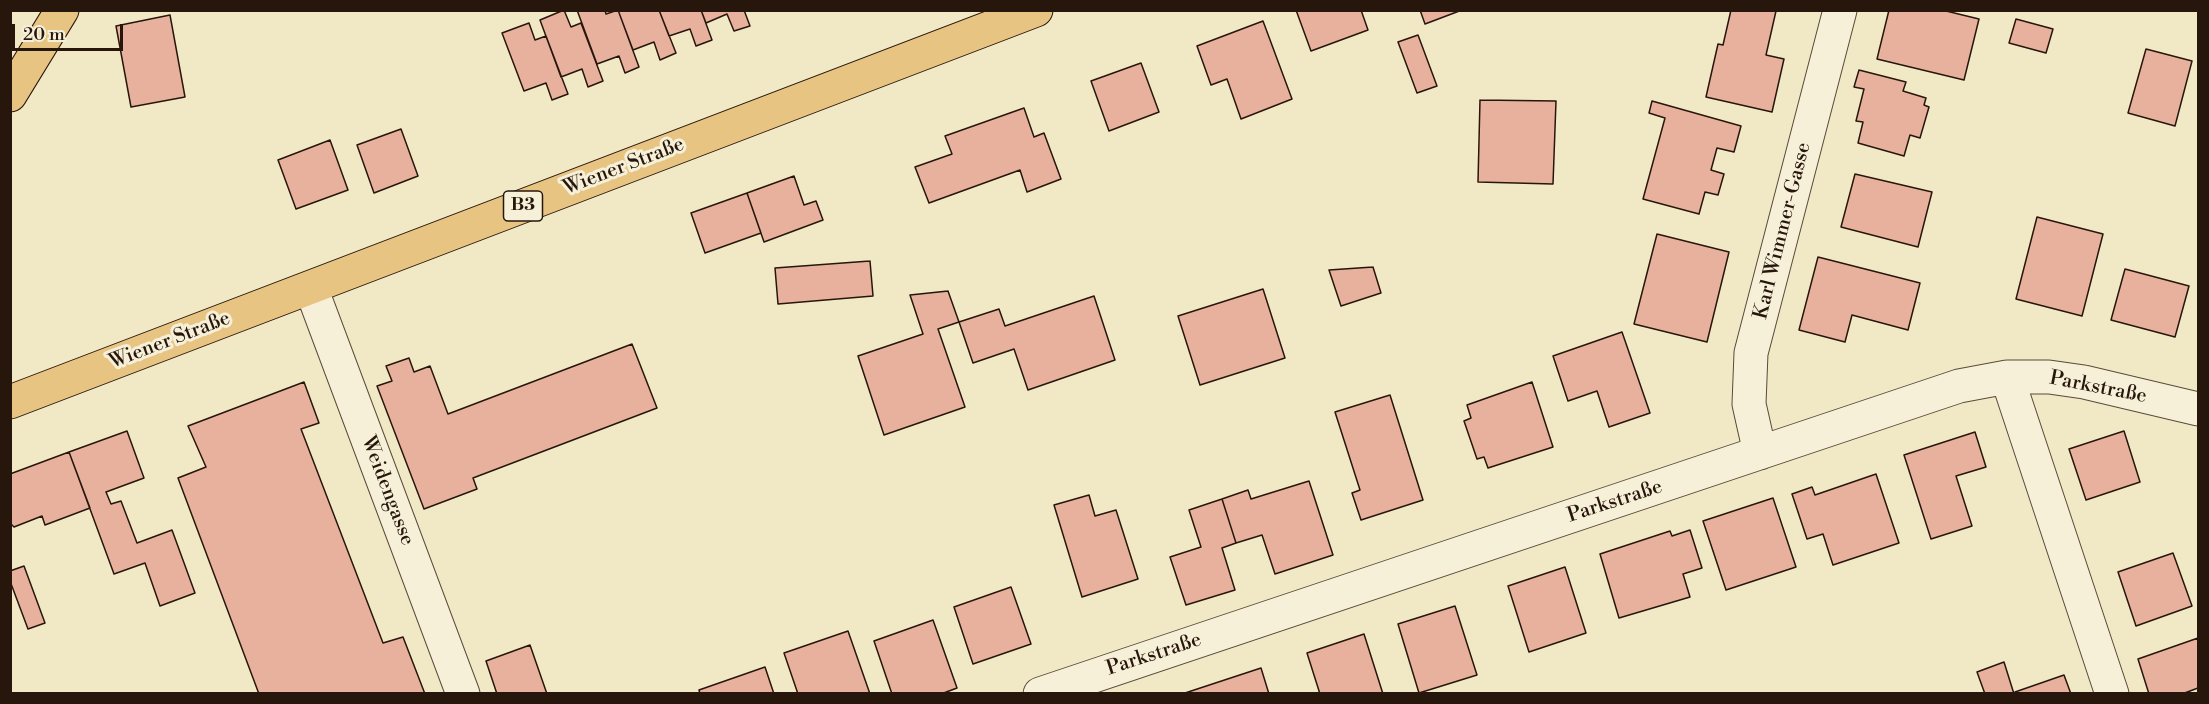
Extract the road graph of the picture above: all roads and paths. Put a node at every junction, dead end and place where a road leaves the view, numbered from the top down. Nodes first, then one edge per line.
1 (62, 10) edge
2 (1036, 10) edge
3 (1840, 10) edge
4 (10, 95) edge
5 (311, 288) junction
6 (2007, 377) junction
7 (10, 402) edge
8 (2199, 409) edge
9 (1760, 453) junction
10 (463, 693) edge
11 (1040, 693) edge
12 (2112, 693) edge

1 - 4 main road
2 - 5 main road, Wiener Straße / B3
3 - 9 street, Karl Wimmer-Gasse
5 - 7 main road, Wiener Straße / B3
5 - 10 street, Weidengasse
6 - 8 street, Parkstraße
6 - 9 street, Parkstraße
6 - 12 street
9 - 11 street, Parkstraße

